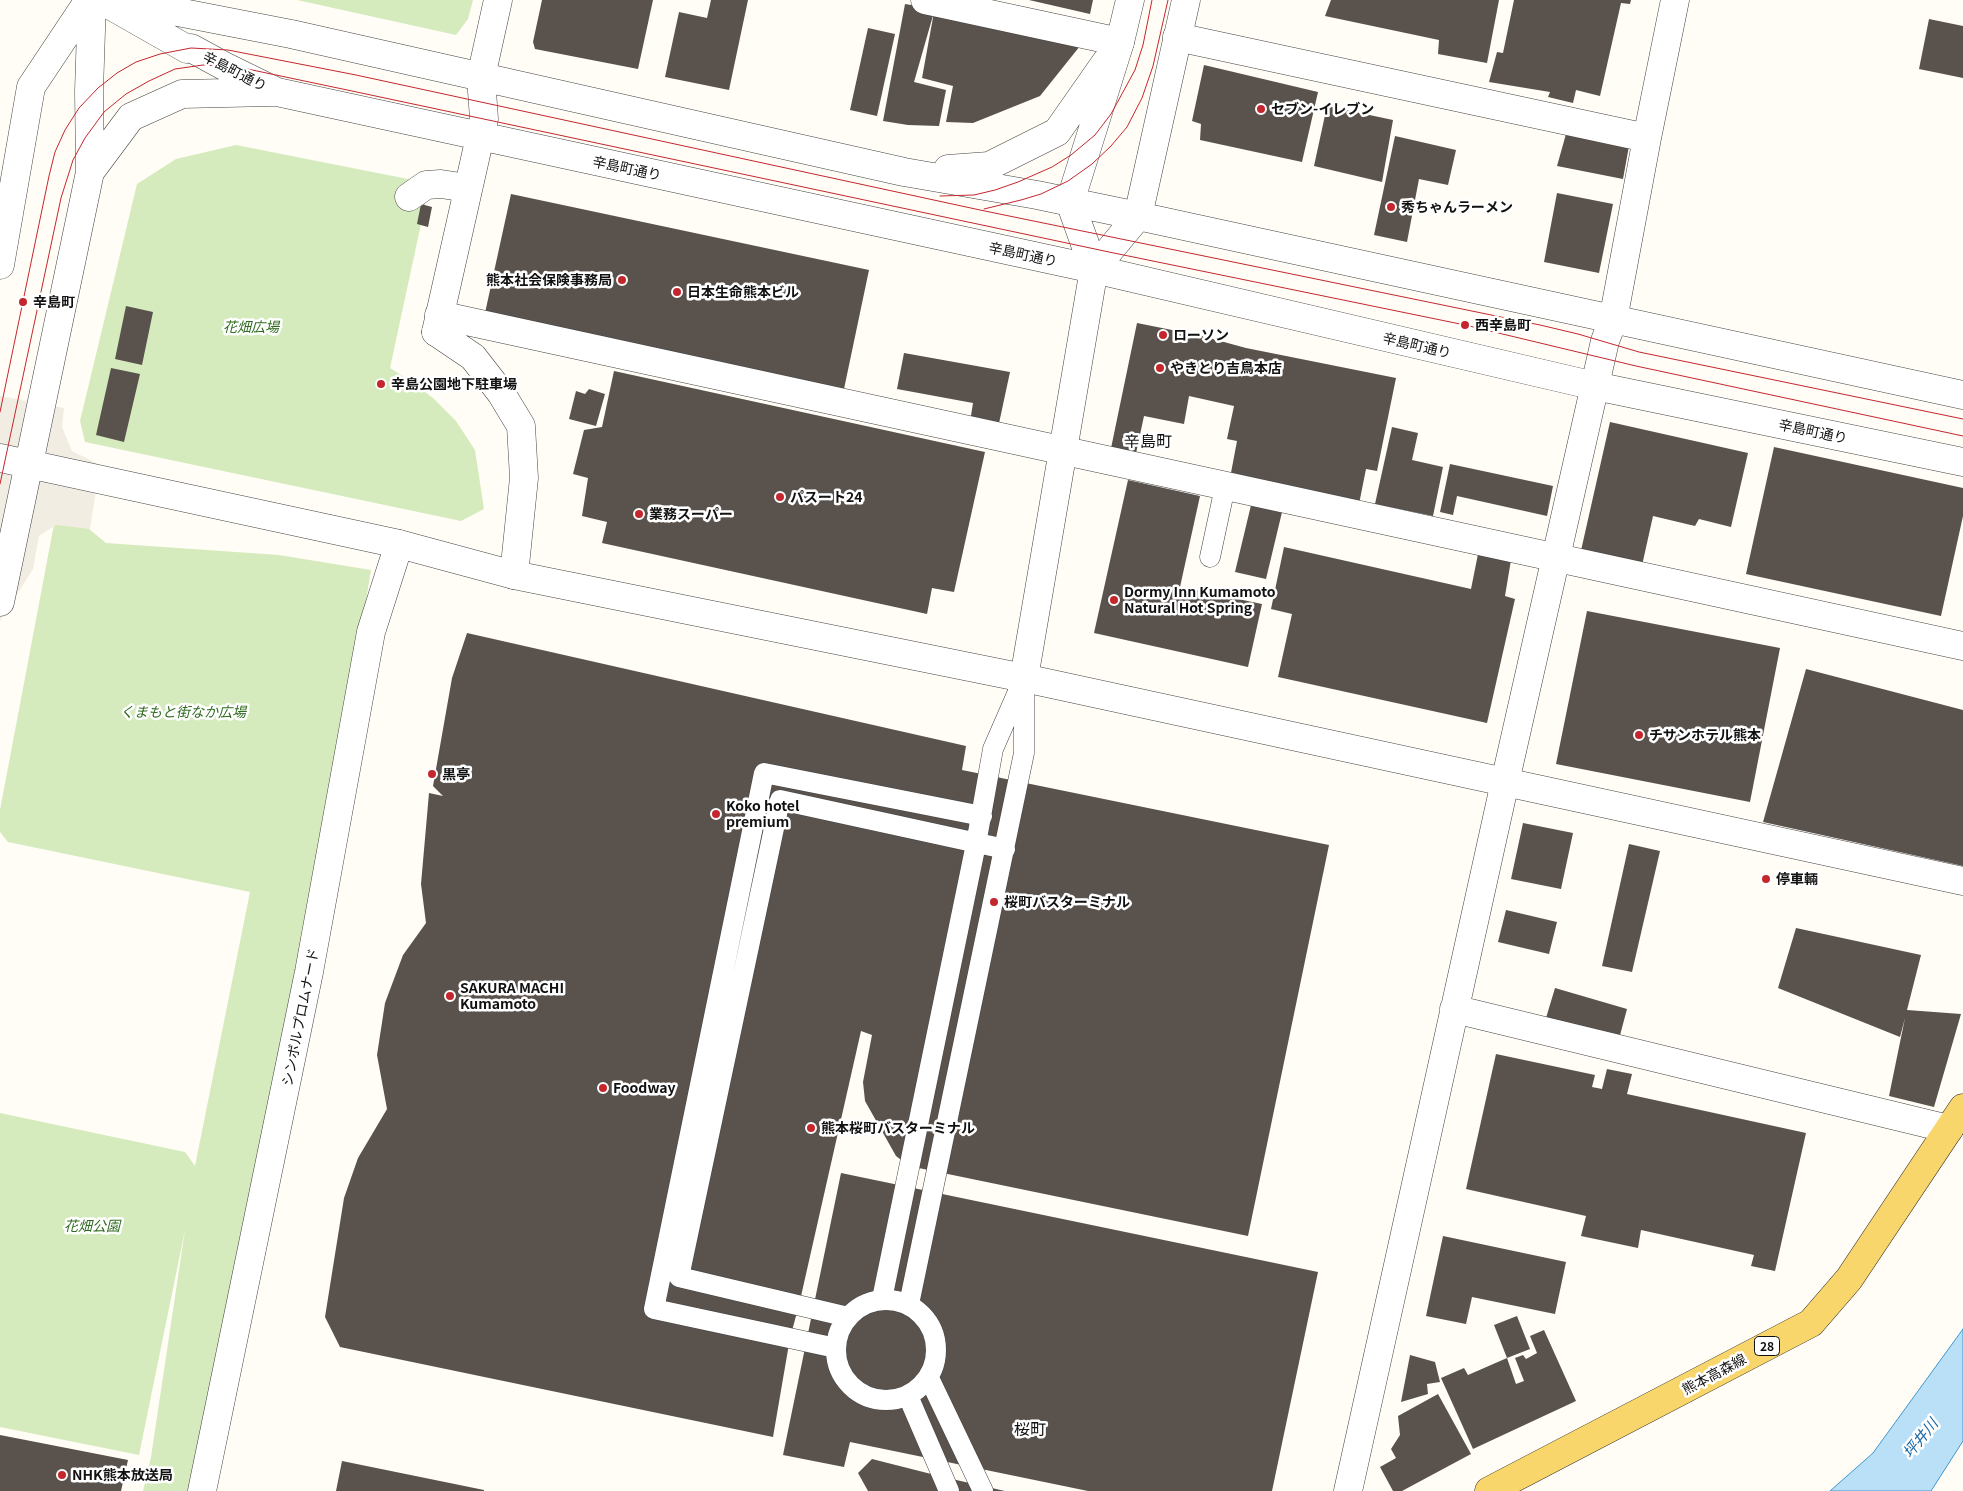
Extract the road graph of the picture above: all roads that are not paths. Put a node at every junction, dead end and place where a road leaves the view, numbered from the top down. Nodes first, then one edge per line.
1 (91, 0) edge
2 (101, 0) edge
3 (116, 0) edge
4 (498, 0) edge
5 (926, 0) edge
6 (1130, 0) edge
7 (1186, 0) edge
8 (1675, 0) edge
9 (1177, 37) junction
10 (1120, 42) junction
11 (481, 77) junction
12 (278, 92) junction
13 (480, 136) junction
14 (1647, 138) junction
15 (90, 172) junction
16 (904, 172) junction
17 (467, 188) junction
18 (409, 197) dead end
19 (1070, 202) junction
20 (1138, 216) junction
21 (0, 266) edge
22 (1094, 270) junction
23 (1613, 320) junction
24 (438, 323) junction
25 (1595, 386) junction
26 (1963, 395) edge
27 (1063, 451) junction
28 (0, 458) edge
29 (1963, 462) edge
30 (28, 464) junction
31 (1225, 487) junction
32 (398, 544) junction
33 (1210, 557) dead end
34 (1556, 558) junction
35 (514, 575) junction
36 (0, 602) edge
37 (1963, 646) edge
38 (1024, 678) junction
39 (1505, 782) junction
40 (982, 816) junction
41 (976, 844) junction
42 (1005, 849) junction
43 (1963, 880) edge
44 (1454, 1010) junction
45 (1956, 1119) edge
46 (882, 1299) junction
47 (909, 1304) junction
48 (848, 1316) junction
49 (836, 1348) junction
50 (929, 1378) junction
51 (908, 1396) junction
52 (202, 1491) edge
53 (949, 1491) edge
54 (983, 1491) edge
55 (1348, 1491) edge
56 (1488, 1491) edge

1 - 15 street
1 - 21 street
2 - 12 street, 辛島町通り
3 - 11 street
4 - 11 street
5 - 10 street
6 - 10 street
7 - 9 street
8 - 14 street
9 - 14 street
9 - 20 street
10 - 16 street
10 - 19 street
11 - 13 street
11 - 16 street
12 - 13 street, 辛島町通り
12 - 15 street
13 - 17 street
13 - 22 street, 辛島町通り
14 - 23 street
15 - 30 street
16 - 19 street
17 - 18 street
17 - 24 street
19 - 20 street
19 - 22 street
20 - 22 street
20 - 23 street
22 - 25 street, 辛島町通り
22 - 27 street
23 - 25 street
23 - 26 street
24 - 27 street
24 - 35 street
25 - 29 street, 辛島町通り
25 - 34 street
27 - 31 street
27 - 38 street
28 - 30 street
30 - 32 street
30 - 36 street
31 - 33 lane
31 - 34 street
32 - 35 street
32 - 52 street, シンボルプロムナード
34 - 37 street
34 - 39 street
35 - 38 street
38 - 39 street
38 - 40 lane
38 - 42 lane
39 - 43 street
39 - 44 street
40 - 41 lane
40 - 49 lane
41 - 42 lane
41 - 46 lane
41 - 48 lane
42 - 47 lane
44 - 45 street
44 - 55 street
45 - 56 main road, 熊本高森線 / 28
46 - 47 lane
46 - 48 lane
47 - 50 lane
48 - 49 lane
49 - 51 lane
50 - 51 lane
50 - 54 lane
51 - 53 lane

